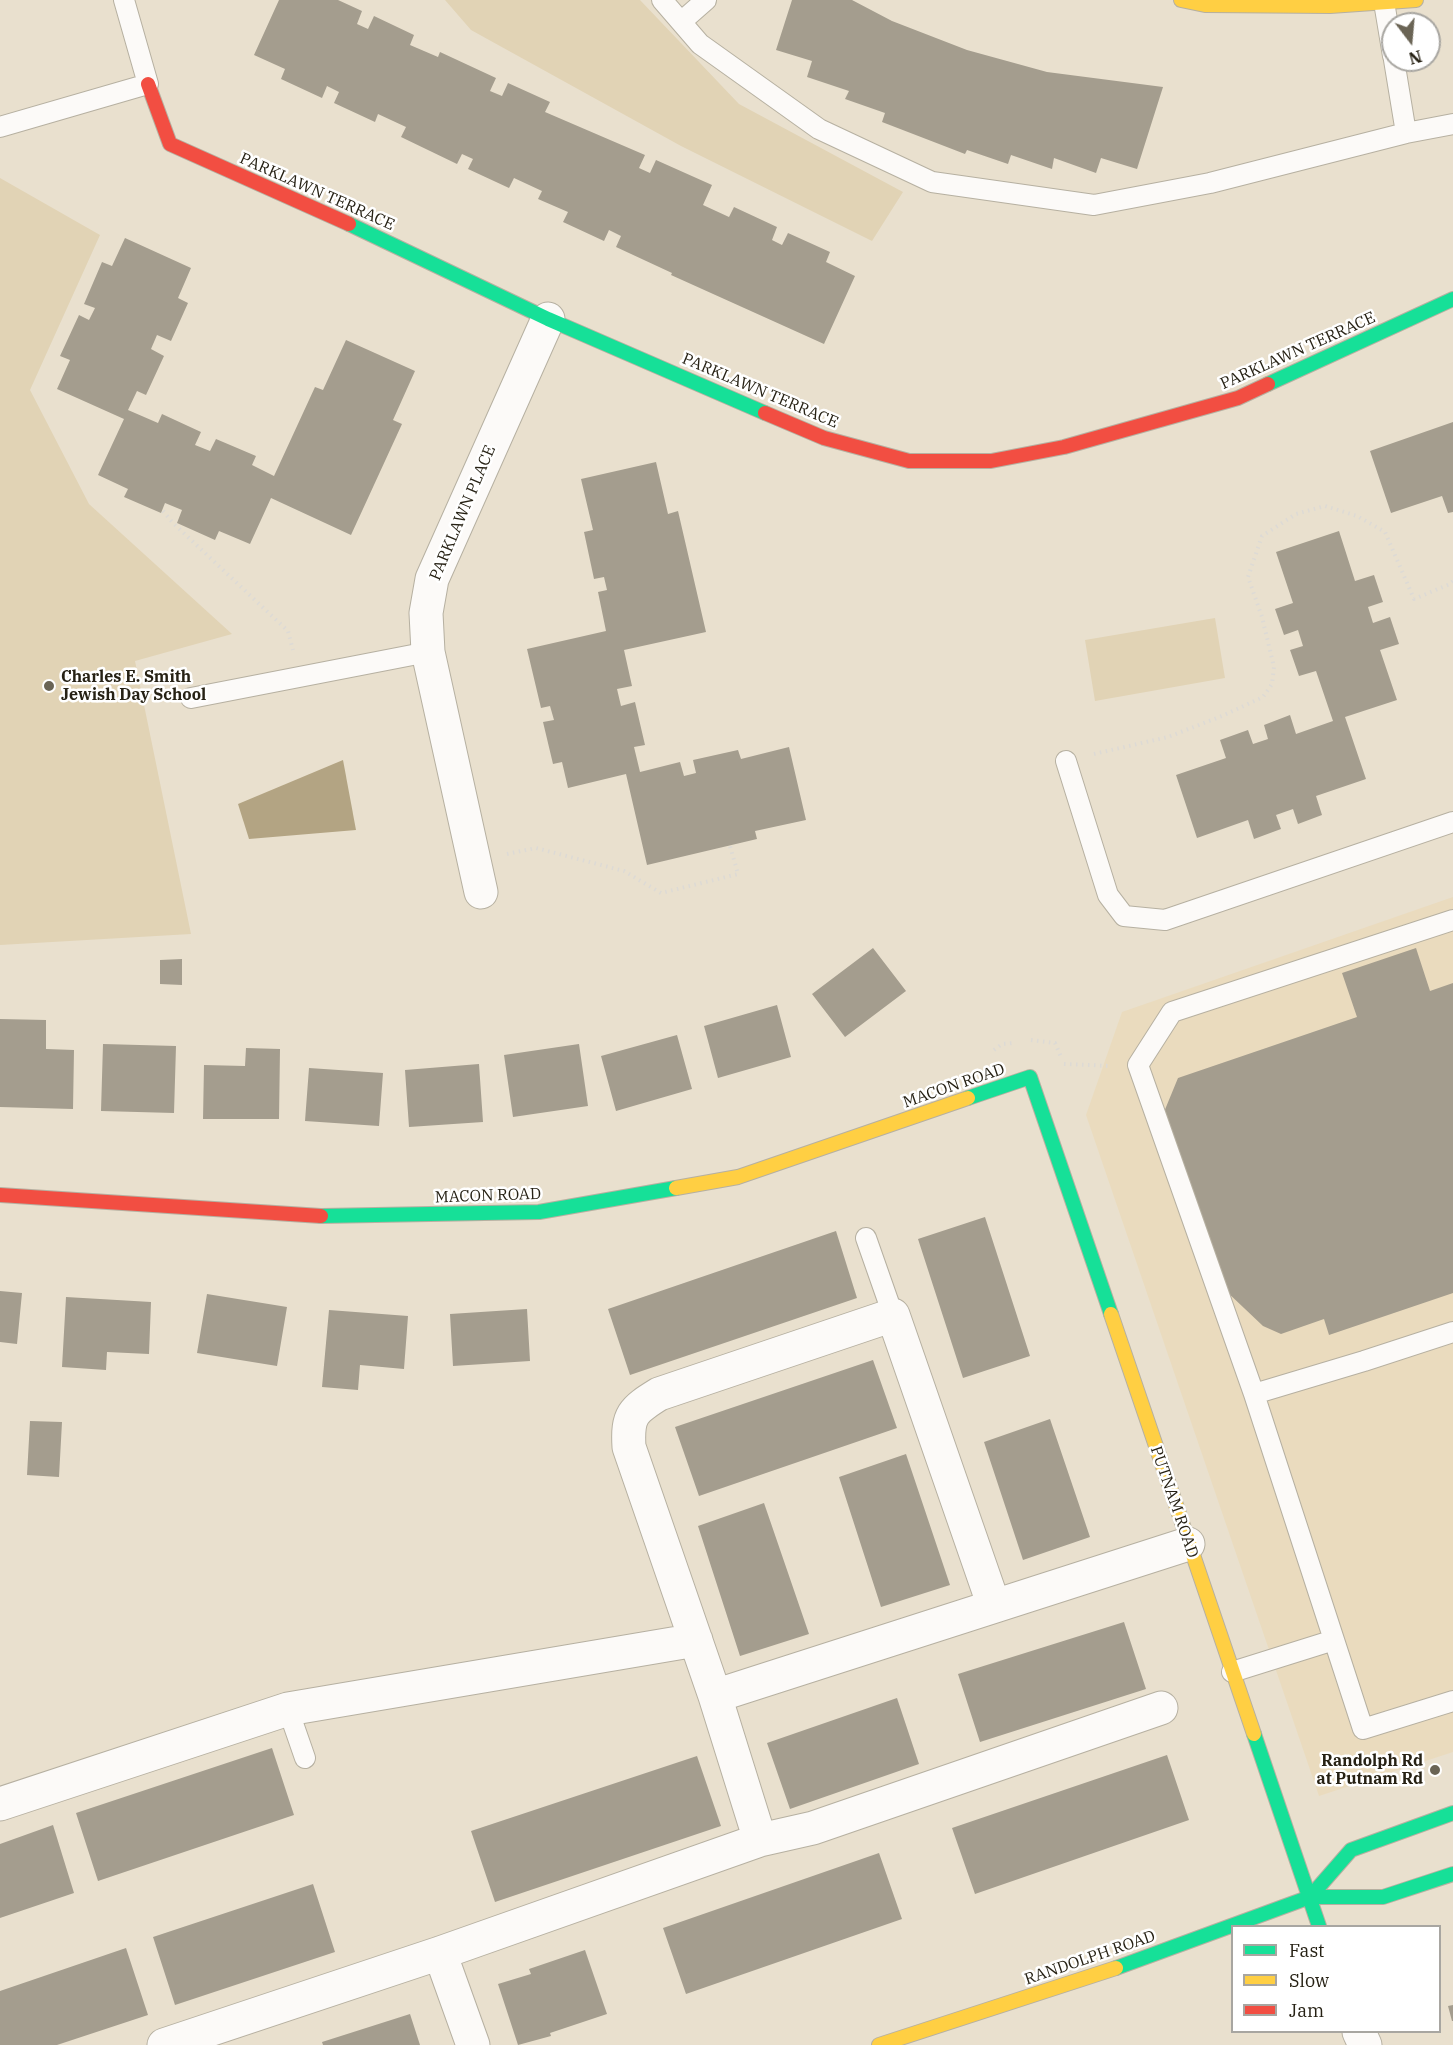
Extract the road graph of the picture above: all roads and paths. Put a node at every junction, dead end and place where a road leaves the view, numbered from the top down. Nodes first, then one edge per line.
1 (124, 0) edge
2 (662, 0) edge
3 (706, 0) edge
4 (1181, 0) edge
5 (1416, 0) edge
6 (1384, 2) junction
7 (1237, 3) edge
8 (1386, 12) edge
9 (681, 22) junction
10 (1395, 72) edge
11 (148, 84) junction
12 (1453, 124) edge
13 (0, 127) edge
14 (1406, 133) junction
15 (1453, 299) edge
16 (548, 319) junction
17 (163, 511) dead end
18 (1453, 581) edge
19 (428, 652) junction
20 (299, 677) junction
21 (191, 698) dead end
22 (1066, 760) joint
23 (1453, 822) edge
24 (730, 846) dead end
25 (478, 876) joint
26 (1453, 920) edge
27 (1064, 1065) dead end
28 (1138, 1065) junction
29 (1030, 1077) joint
30 (0, 1195) edge
31 (866, 1239) dead end
32 (893, 1315) junction
33 (1453, 1332) edge
34 (1254, 1394) junction
35 (1188, 1544) junction
36 (994, 1606) junction
37 (696, 1640) junction
38 (1334, 1640) junction
39 (1232, 1672) junction
40 (715, 1696) junction
41 (1453, 1701) edge
42 (1161, 1708) dead end
43 (288, 1709) junction
44 (305, 1758) dead end
45 (0, 1804) edge
46 (1453, 1813) edge
47 (760, 1840) junction
48 (1453, 1874) edge
49 (1310, 1897) junction
50 (1233, 1925) edge
51 (1319, 1925) edge
52 (1231, 1926) edge
53 (440, 1953) junction
54 (164, 2045) edge
55 (473, 2045) edge
56 (879, 2045) edge

1 - 11 lane
2 - 9 lane
3 - 9 lane
4 - 7 street
5 - 6 street
6 - 7 street
6 - 8 lane
9 - 14 lane
10 - 14 lane
11 - 13 lane
11 - 16 street, PARKLAWN TERRACE
12 - 14 lane
15 - 16 street, PARKLAWN TERRACE
16 - 19 street, PARKLAWN PLACE
17 - 20 path
18 - 22 path
19 - 20 lane
19 - 25 street, PARKLAWN PLACE
20 - 21 lane
22 - 23 lane
24 - 25 path
26 - 28 lane
27 - 28 path
28 - 34 lane
29 - 30 street, MACON ROAD
29 - 35 street, PUTNAM ROAD
31 - 32 lane
32 - 36 street
32 - 37 street
33 - 34 lane
34 - 38 lane
35 - 36 street
35 - 39 street, PUTNAM ROAD
36 - 40 street
37 - 40 street
37 - 43 street
38 - 39 lane
38 - 41 lane
39 - 49 street, PUTNAM ROAD
40 - 47 street
42 - 47 street
43 - 44 lane
43 - 45 street
46 - 49 street, RANDOLPH ROAD
47 - 53 street
48 - 49 street, RANDOLPH ROAD
49 - 50 street, RANDOLPH ROAD
49 - 51 street, PUTNAM ROAD
52 - 56 street, RANDOLPH ROAD
53 - 54 street
53 - 55 street

